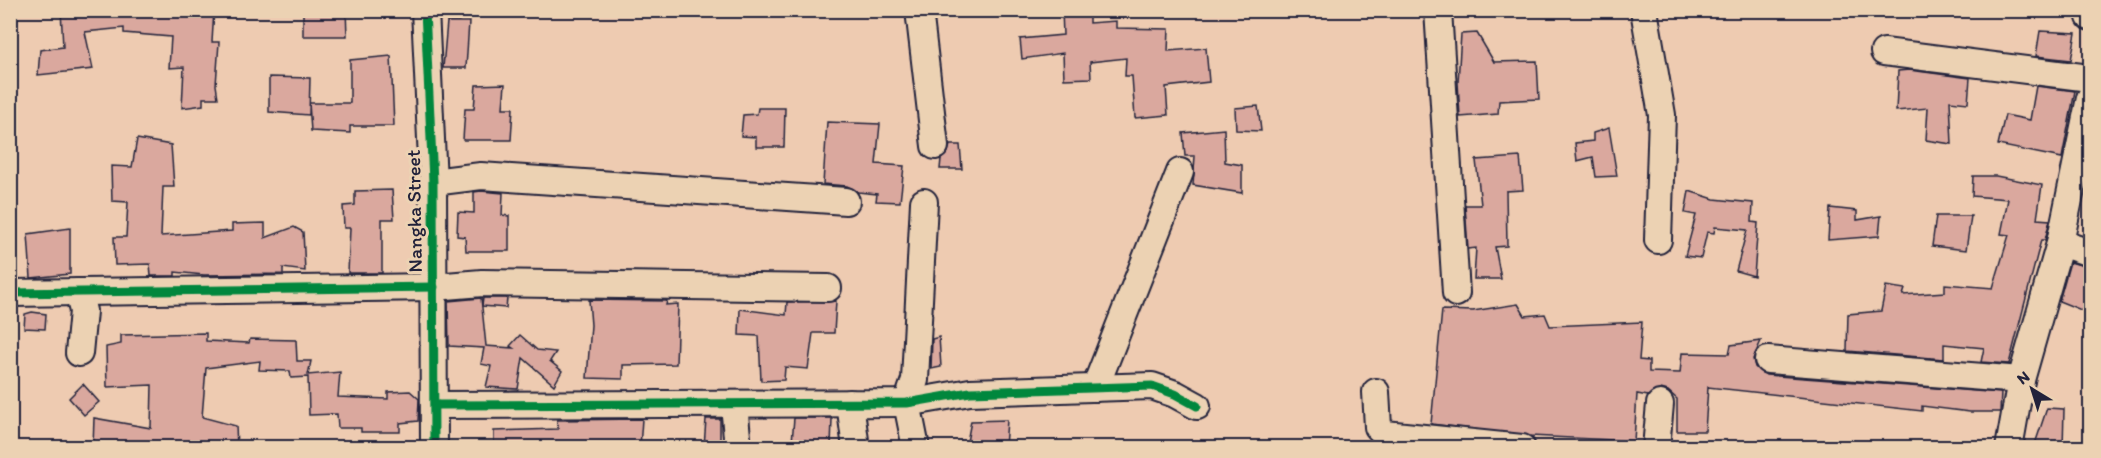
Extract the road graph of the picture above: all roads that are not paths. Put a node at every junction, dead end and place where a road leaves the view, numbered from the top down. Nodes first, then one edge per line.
1 (425, 10) edge
2 (919, 10) edge
3 (1438, 10) edge
4 (1644, 10) edge
5 (2090, 10) edge
6 (2091, 16) edge
7 (1884, 52) dead end
8 (2091, 78) edge
9 (2089, 110) edge
10 (935, 146) dead end
11 (1180, 172) dead end
12 (433, 182) junction
13 (2081, 200) edge
14 (846, 201) dead end
15 (924, 202) dead end
16 (1658, 240) dead end
17 (2060, 243) junction
18 (2091, 253) edge
19 (434, 287) junction
20 (828, 288) dead end
21 (78, 292) junction
22 (10, 293) edge
23 (1456, 293) dead end
24 (79, 353) dead end
25 (1768, 360) dead end
26 (2021, 380) junction
27 (1095, 388) junction
28 (1376, 392) dead end
29 (907, 403) junction
30 (734, 404) junction
31 (850, 404) junction
32 (1660, 404) dead end
33 (436, 405) junction
34 (1197, 406) dead end
35 (434, 447) edge
36 (738, 447) edge
37 (856, 447) edge
38 (916, 447) edge
39 (1522, 447) edge
40 (1656, 447) edge
41 (2009, 447) edge

1 - 12 street, Nangka Street
2 - 10 street
3 - 23 street
4 - 16 street
5 - 6 street
7 - 8 street
9 - 13 street
11 - 27 street
12 - 14 street
12 - 19 street, Nangka Street
13 - 17 street
15 - 29 street
17 - 18 street
17 - 26 street
19 - 20 street
19 - 21 street
19 - 33 street, Nangka Street
21 - 22 street
21 - 24 street
25 - 26 street
26 - 41 street
27 - 29 street
27 - 34 street
28 - 39 street
29 - 31 street
29 - 38 street
30 - 31 street
30 - 33 street
30 - 36 street
31 - 37 street
32 - 40 street
33 - 35 street, Nangka Street

